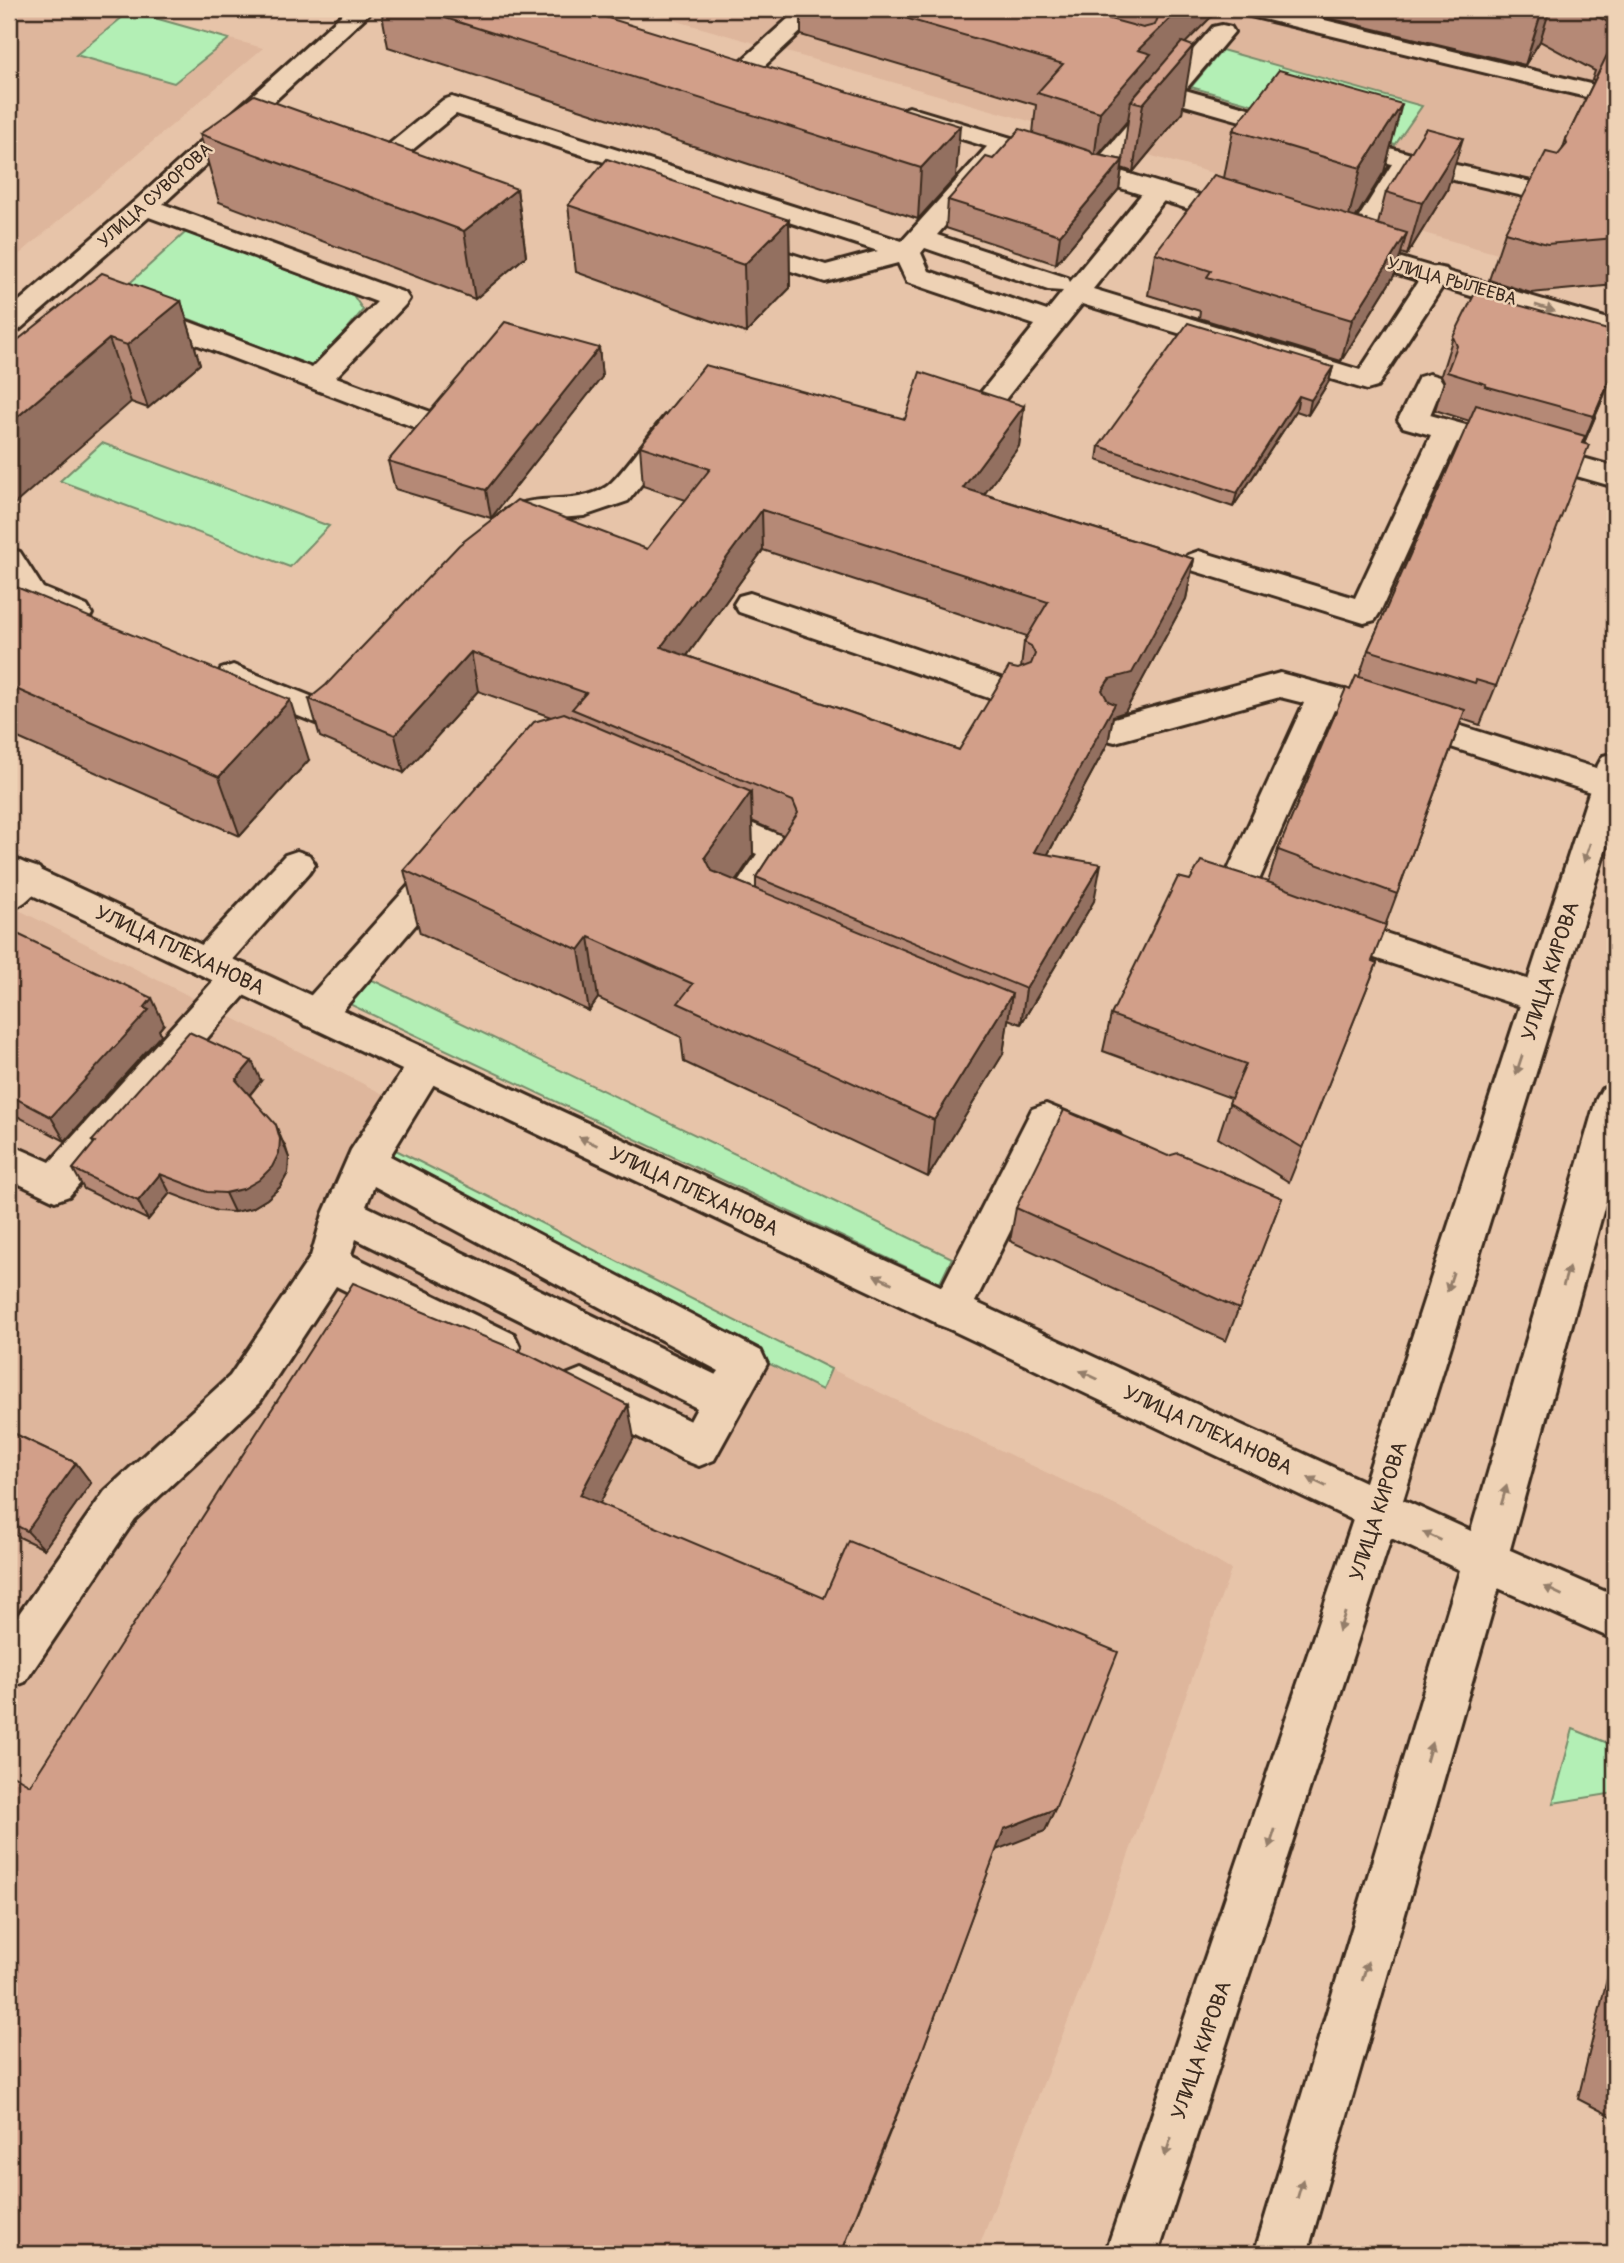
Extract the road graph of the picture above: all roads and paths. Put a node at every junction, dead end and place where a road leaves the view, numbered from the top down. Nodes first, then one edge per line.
1 (362, 9) edge
2 (813, 9) edge
3 (1250, 9) edge
4 (1222, 32) dead end
5 (724, 58) edge
6 (750, 66) junction
7 (777, 74) edge
8 (1169, 93) junction
9 (1615, 97) edge
10 (883, 107) edge
11 (330, 136) edge
12 (1003, 144) junction
13 (1419, 164) junction
14 (1099, 174) junction
15 (1158, 191) junction
16 (1536, 191) edge
17 (145, 206) junction
18 (1261, 223) edge
19 (711, 236) edge
20 (1326, 243) edge
21 (914, 245) junction
22 (1352, 251) junction
23 (1436, 275) junction
24 (57, 282) junction
25 (1067, 288) junction
26 (1053, 322) junction
27 (9, 324) edge
28 (1615, 330) edge
29 (316, 380) junction
30 (1429, 383) dead end
31 (989, 401) edge
32 (690, 405) edge
33 (429, 422) edge
34 (1448, 430) junction
35 (1615, 477) edge
36 (473, 555) edge
37 (9, 559) edge
38 (1199, 562) dead end
39 (750, 604) dead end
40 (108, 626) edge
41 (370, 664) edge
42 (209, 667) edge
43 (1012, 694) edge
44 (1324, 695) junction
45 (1115, 730) edge
46 (1612, 775) edge
47 (677, 805) edge
48 (472, 837) edge
49 (297, 864) dead end
50 (15, 881) edge
51 (768, 937) edge
52 (223, 970) junction
53 (1541, 998) junction
54 (317, 1014) junction
55 (426, 1066) junction
56 (1615, 1100) edge
57 (1134, 1159) edge
58 (9, 1160) edge
59 (365, 1162) junction
60 (343, 1214) junction
61 (328, 1263) junction
62 (950, 1311) junction
63 (724, 1401) junction
64 (1379, 1511) junction
65 (1485, 1560) junction
66 (1615, 1618) edge
67 (9, 1666) edge
68 (1131, 2254) edge
69 (1281, 2254) edge

1 - 17 main road, УЛИЦА СУВОРОВА
2 - 6 main road
3 - 9 main road
4 - 8 main road
5 - 6 main road
6 - 7 main road
8 - 13 main road
8 - 14 main road
10 - 12 main road
11 - 21 main road
12 - 14 main road
12 - 21 main road
13 - 16 main road
13 - 22 main road
14 - 15 main road
15 - 18 main road
15 - 25 main road
17 - 24 main road, УЛИЦА СУВОРОВА
17 - 29 main road
19 - 21 main road
20 - 22 main road, УЛИЦА РЫЛЕЕВА
21 - 25 main road
21 - 26 main road
22 - 23 main road, УЛИЦА РЫЛЕЕВА
23 - 25 main road
23 -> 28 main road, УЛИЦА РЫЛЕЕВА
24 - 27 main road, УЛИЦА СУВОРОВА
24 - 29 main road
25 - 26 main road
26 - 31 main road
29 - 33 main road
30 - 34 main road
32 - 36 main road
34 - 35 main road
34 - 38 main road
37 - 40 main road
39 - 43 main road
41 - 42 main road
44 - 45 main road
44 - 46 main road
44 - 53 main road
46 -> 53 main road, УЛИЦА КИРОВА
47 - 51 main road
48 - 54 main road
49 - 52 main road
50 - 52 main road, УЛИЦА ПЛЕХАНОВА
52 - 54 main road, УЛИЦА ПЛЕХАНОВА
52 - 58 main road
53 -> 64 main road, УЛИЦА КИРОВА
54 - 55 main road, УЛИЦА ПЛЕХАНОВА
55 - 59 main road
62 -> 55 main road, УЛИЦА ПЛЕХАНОВА
65 -> 56 main road
57 - 62 main road
59 - 60 main road
59 - 63 main road
60 - 61 main road
60 - 63 main road
61 - 63 main road
61 - 67 main road
64 -> 62 main road, УЛИЦА ПЛЕХАНОВА
65 -> 64 main road, УЛИЦА ПЛЕХАНОВА
64 -> 68 main road, УЛИЦА КИРОВА
66 -> 65 main road
69 -> 65 main road

